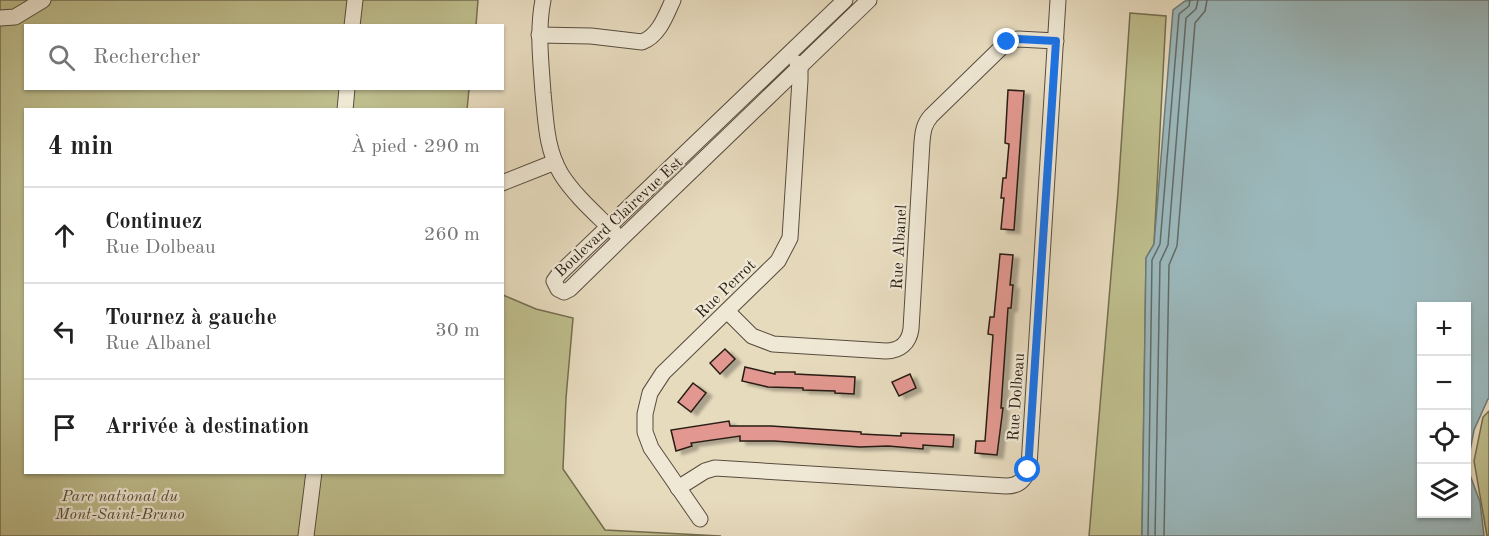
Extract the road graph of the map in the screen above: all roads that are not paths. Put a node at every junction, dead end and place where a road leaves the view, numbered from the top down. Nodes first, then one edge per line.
1 (43, 0) edge
2 (355, 0) edge
3 (543, 0) edge
4 (673, 0) edge
5 (845, 0) edge
6 (869, 0) edge
7 (1058, 0) edge
8 (0, 18) edge
9 (352, 24) edge
10 (539, 35) junction
11 (1056, 41) junction
12 (789, 55) junction
13 (800, 67) junction
14 (347, 90) edge
15 (345, 108) edge
16 (555, 162) junction
17 (504, 182) edge
18 (609, 227) junction
19 (621, 239) junction
20 (727, 311) junction
21 (314, 474) edge
22 (678, 489) junction
23 (700, 519) dead end
24 (306, 536) edge

1 - 8 street
2 - 9 street
3 - 10 street
4 - 10 street
5 - 12 street, Boulevard Clairevue Est
6 - 13 street, Boulevard Clairevue Est
7 - 11 street, Rue Dolbeau
10 - 16 street
11 - 20 street, Rue Albanel
11 - 22 street, Rue Dolbeau
12 - 13 street
12 - 18 street, Boulevard Clairevue Est
13 - 19 street, Boulevard Clairevue Est
13 - 20 street, Rue Perrot
14 - 15 street
16 - 17 street
16 - 18 street
18 - 19 street
18 - 19 street, Boulevard Clairevue Est
20 - 22 street, Rue Perrot
21 - 24 street
22 - 23 street, Rue Perrot

